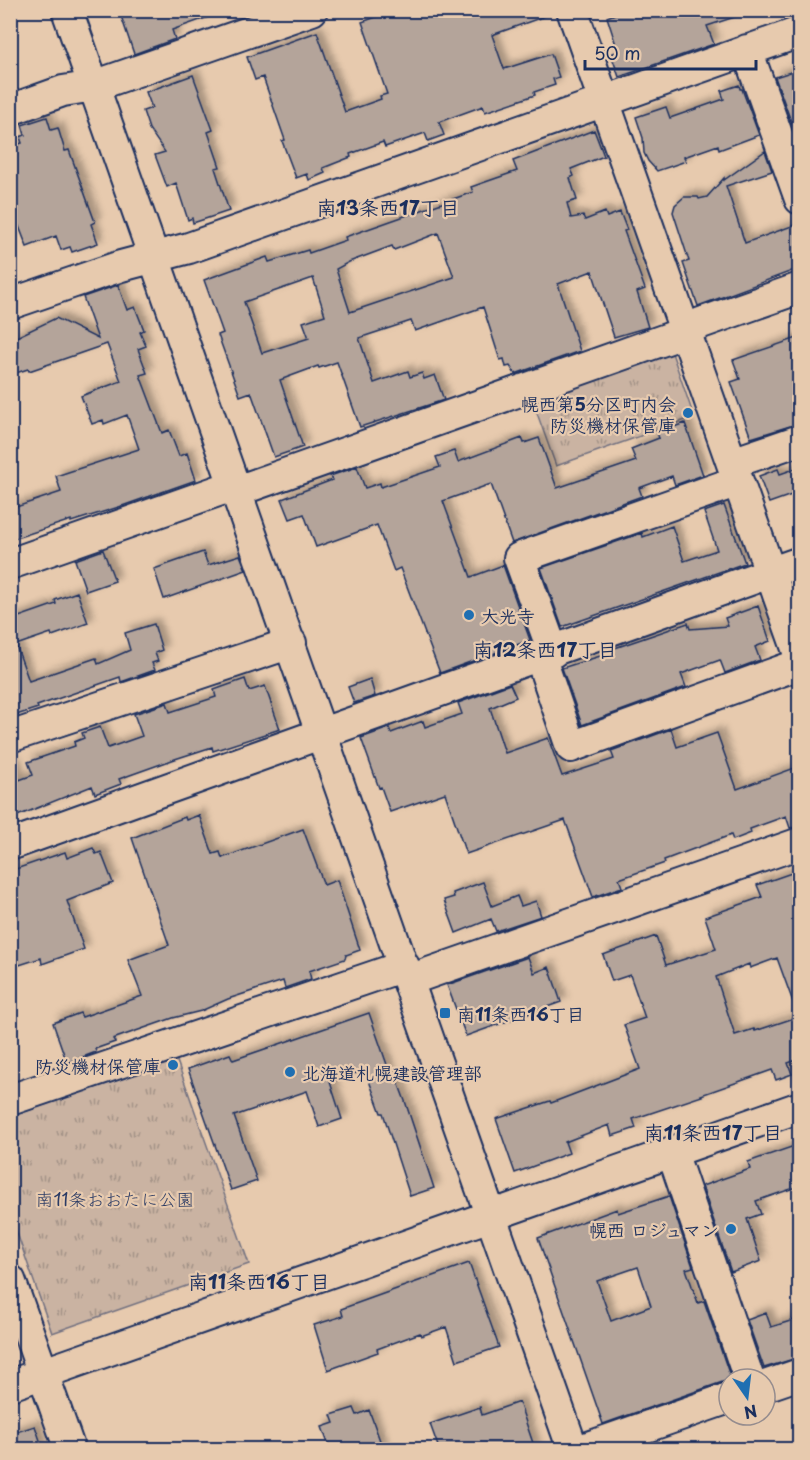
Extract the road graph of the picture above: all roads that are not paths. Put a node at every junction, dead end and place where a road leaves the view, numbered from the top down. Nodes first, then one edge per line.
1 (68, 10) edge
2 (312, 10) edge
3 (572, 10) edge
4 (800, 32) edge
5 (747, 50) junction
6 (94, 86) junction
7 (604, 101) junction
8 (10, 110) edge
9 (800, 199) edge
10 (154, 256) junction
11 (800, 288) edge
12 (10, 304) edge
13 (685, 330) junction
14 (800, 440) edge
15 (735, 472) junction
16 (236, 488) junction
17 (800, 562) edge
18 (10, 564) edge
19 (770, 573) junction
20 (291, 643) junction
21 (547, 654) junction
22 (800, 657) edge
23 (800, 664) edge
24 (323, 734) junction
25 (10, 737) edge
26 (800, 843) edge
27 (10, 845) edge
28 (406, 973) junction
29 (10, 1100) edge
30 (800, 1107) edge
31 (672, 1152) junction
32 (491, 1215) junction
33 (10, 1280) edge
34 (745, 1367) edge
35 (43, 1373) junction
36 (800, 1374) edge
37 (777, 1382) edge
38 (10, 1385) edge
39 (717, 1402) edge
40 (70, 1449) edge
41 (573, 1449) edge
42 (580, 1449) edge

1 - 6 street
2 - 6 street
3 - 7 street
4 - 5 street
5 - 7 street
5 - 9 street
6 - 8 street
6 - 10 street
7 - 10 street
7 - 13 street
10 - 12 street
10 - 16 street
11 - 13 street
13 - 15 street
13 - 16 street
14 - 15 street
15 - 19 street
15 - 21 street
16 - 18 street
16 - 20 street
17 - 19 street
19 - 21 street
19 - 22 street
20 - 24 street
20 - 25 street
21 - 23 street
21 - 24 street
24 - 27 street
24 - 28 street
26 - 28 street
28 - 29 street
28 - 32 street
30 - 31 street
31 - 32 street
31 - 34 street
32 - 35 street
32 - 41 street
33 - 35 street
35 - 38 street
35 - 40 street
36 - 37 street
39 - 42 street

